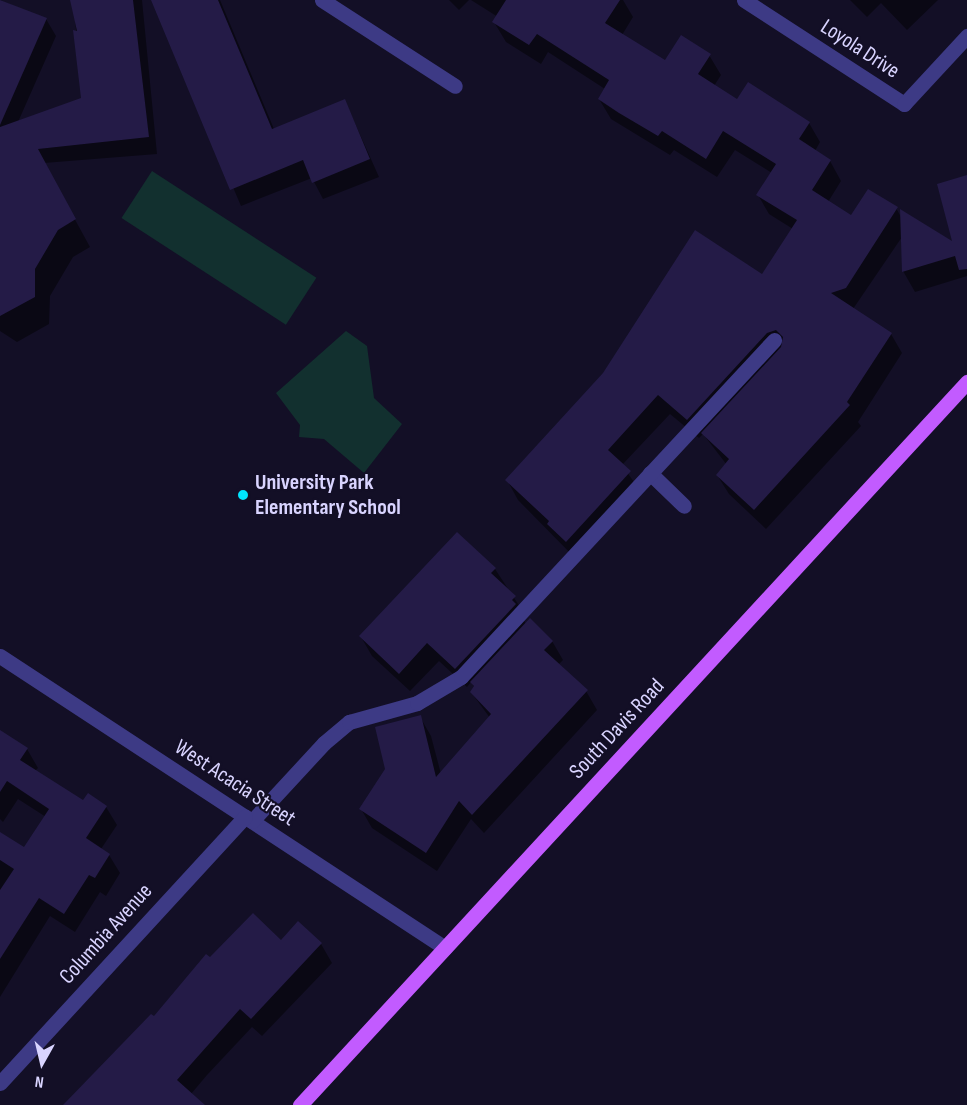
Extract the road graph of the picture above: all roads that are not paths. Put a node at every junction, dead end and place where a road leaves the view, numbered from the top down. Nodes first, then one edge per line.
1 (322, 0) edge
2 (744, 0) edge
3 (967, 36) edge
4 (455, 86) dead end
5 (774, 340) dead end
6 (967, 382) edge
7 (650, 474) junction
8 (684, 506) dead end
9 (0, 656) edge
10 (249, 819) junction
11 (445, 948) junction
12 (0, 1083) edge
13 (300, 1105) edge

1 - 4 street
2 - 3 street, Loyola Drive
5 - 7 street, Columbia Avenue
6 - 11 main road, South Davis Road
7 - 8 street
7 - 10 street, Columbia Avenue
9 - 10 street, West Acacia Street
10 - 11 street, West Acacia Street
10 - 12 street, Columbia Avenue
11 - 13 main road, South Davis Road

